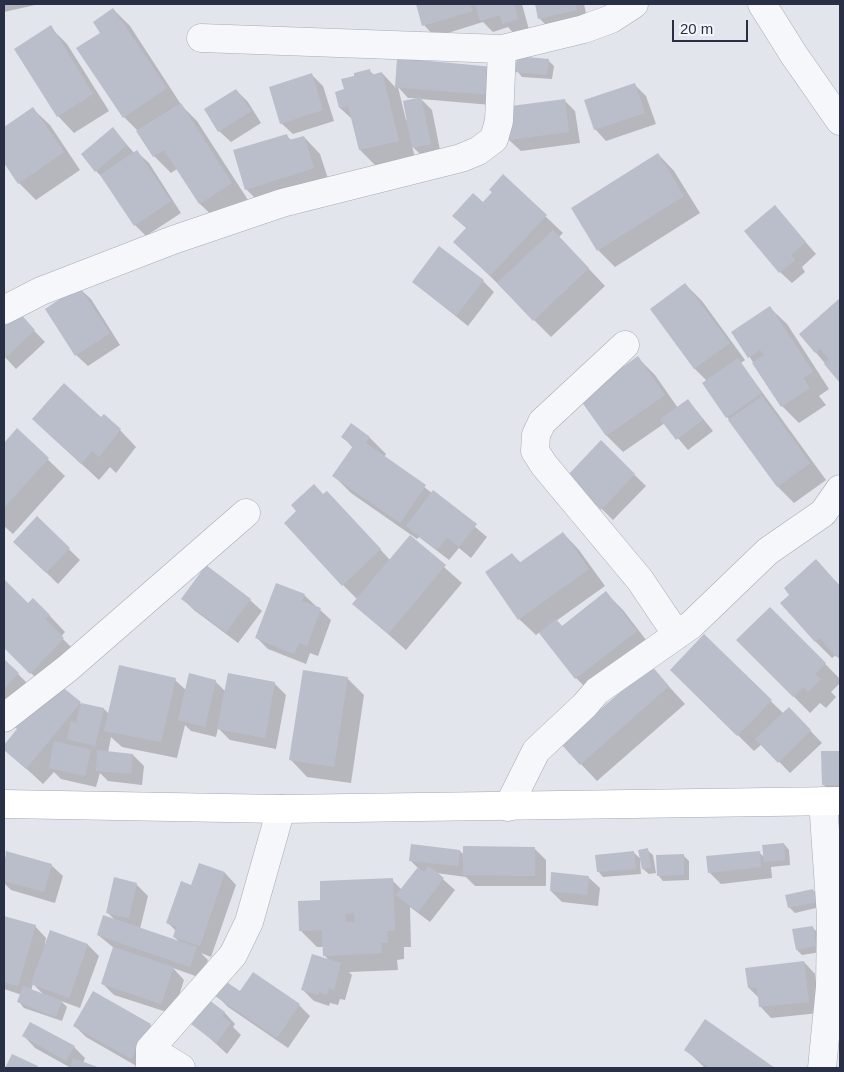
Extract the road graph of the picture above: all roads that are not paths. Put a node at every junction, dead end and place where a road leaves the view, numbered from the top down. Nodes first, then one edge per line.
1 (762, 4) edge
2 (632, 5) edge
3 (201, 38) dead end
4 (502, 49) junction
5 (840, 121) edge
6 (4, 310) edge
7 (625, 346) dead end
8 (840, 489) edge
9 (246, 513) dead end
10 (677, 635) junction
11 (4, 718) edge
12 (832, 801) edge
13 (4, 804) edge
14 (508, 807) junction
15 (281, 809) junction
16 (150, 1058) edge
17 (181, 1068) edge
18 (822, 1068) edge

1 - 5 street
2 - 4 street
3 - 4 street
4 - 6 street
7 - 10 street
8 - 10 street
9 - 11 street
10 - 14 street
12 - 14 main road
12 - 18 street
13 - 15 main road
14 - 15 main road
15 - 16 street
16 - 17 street

